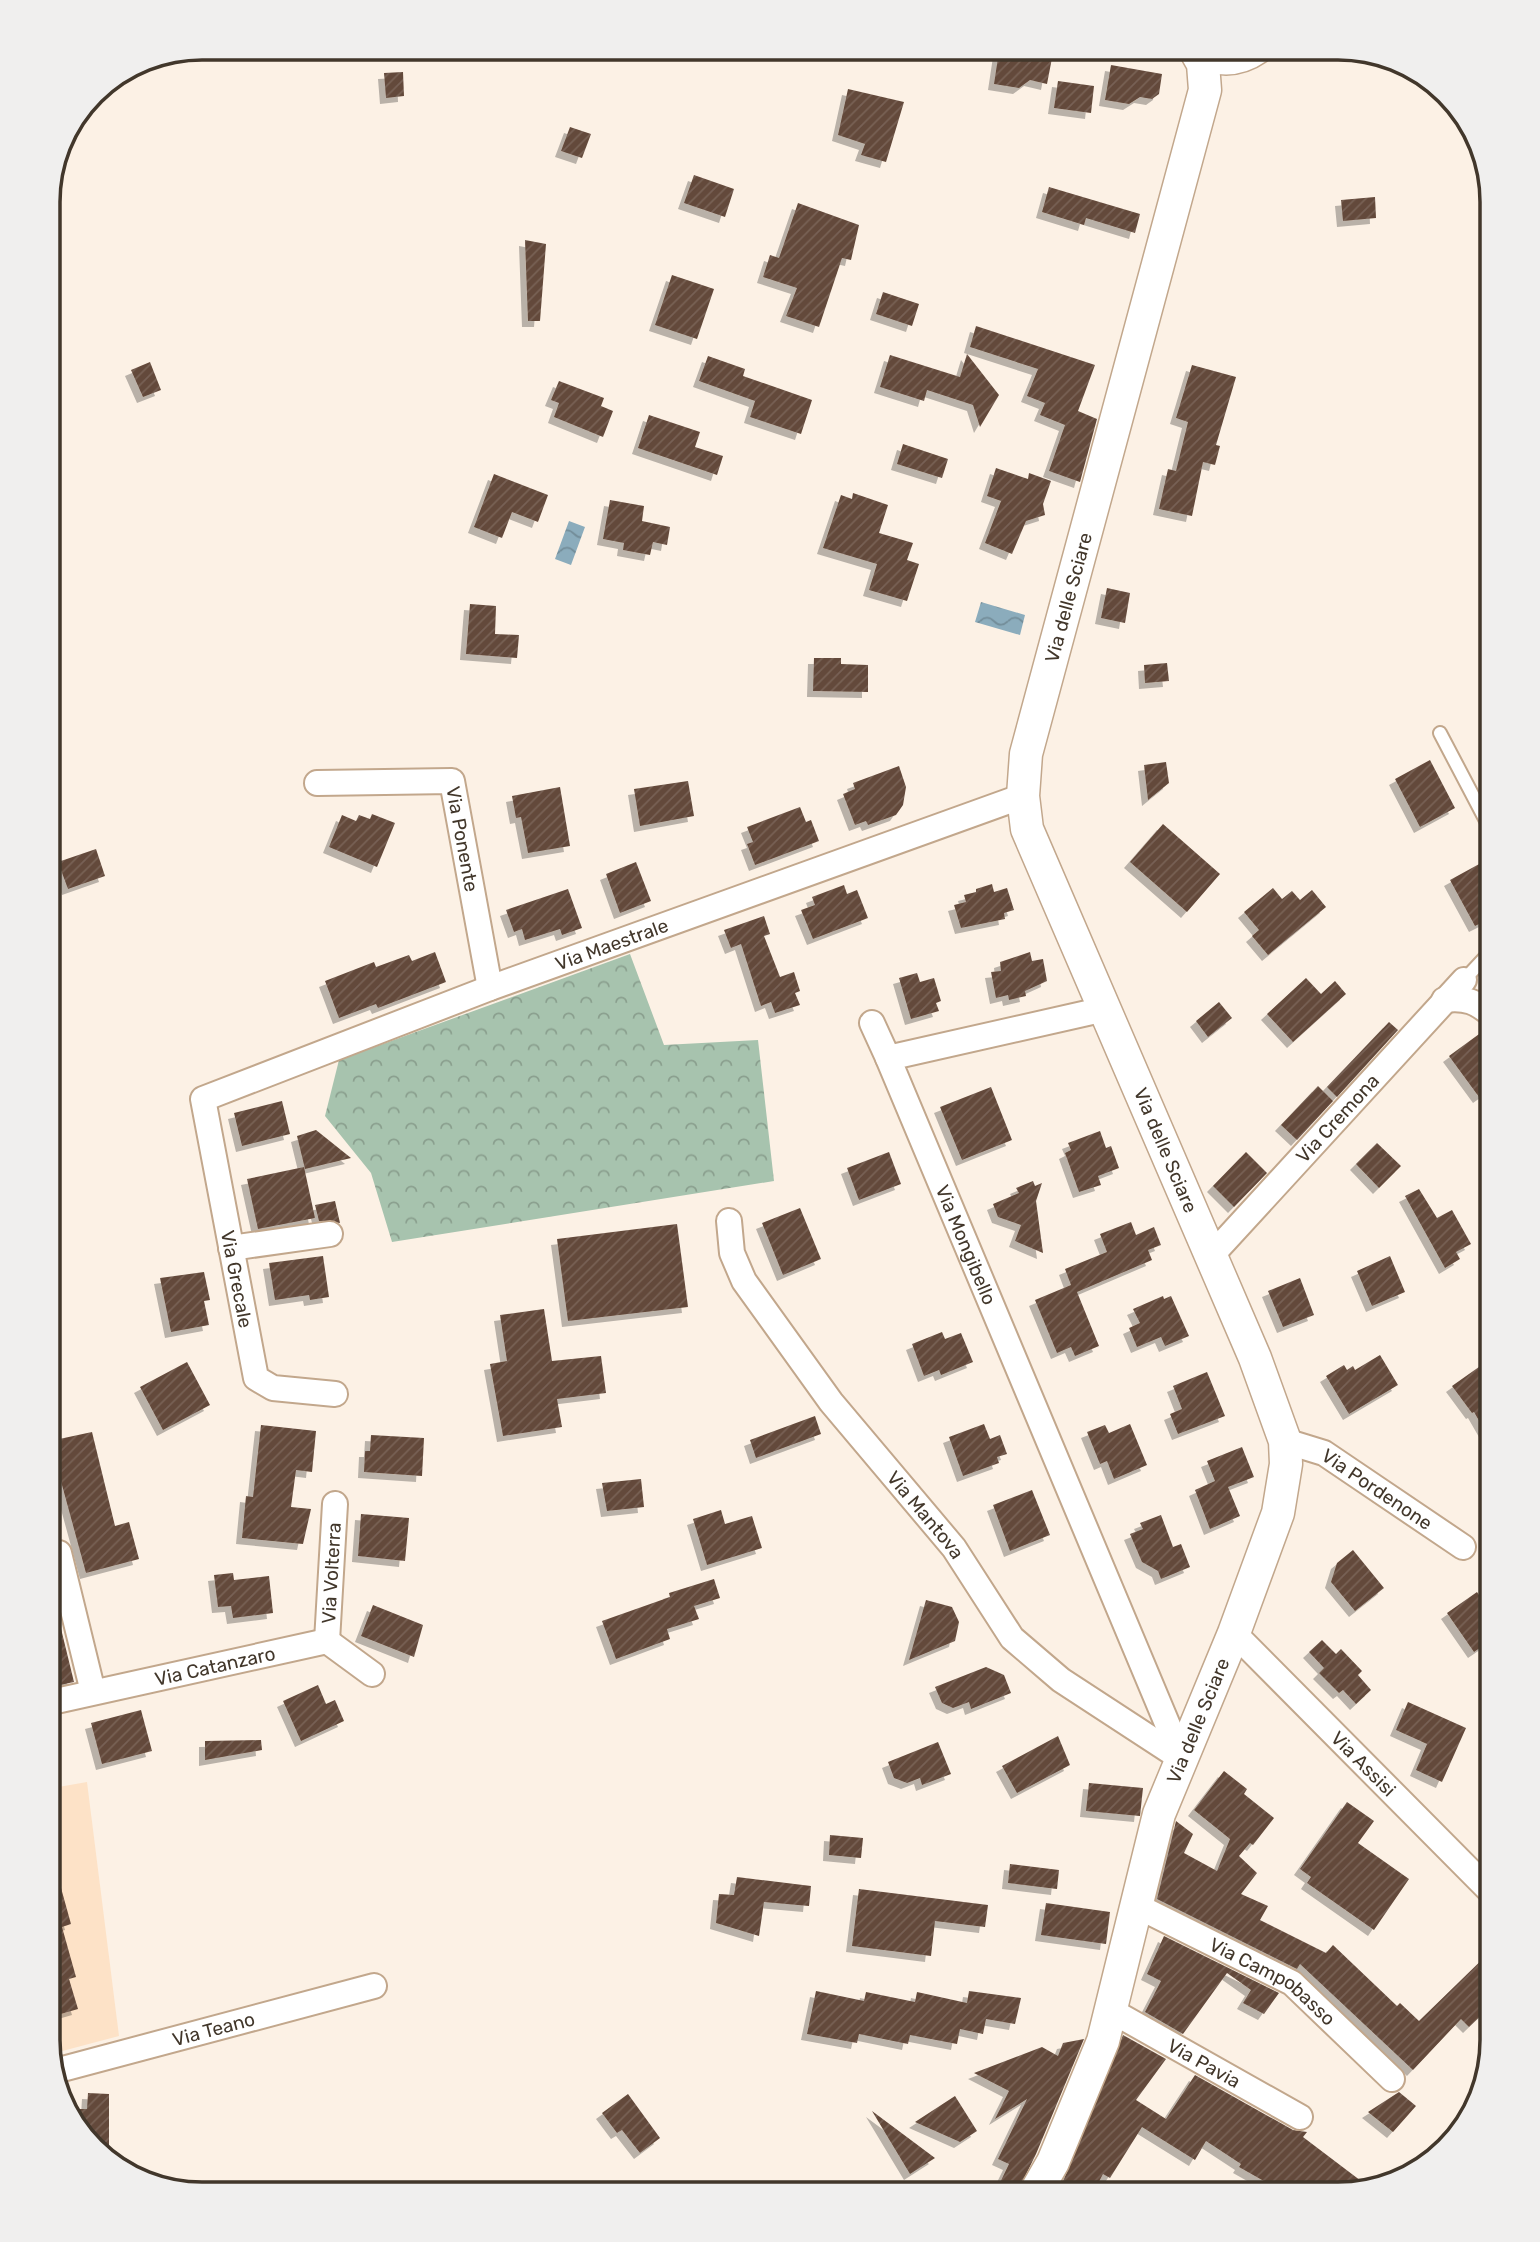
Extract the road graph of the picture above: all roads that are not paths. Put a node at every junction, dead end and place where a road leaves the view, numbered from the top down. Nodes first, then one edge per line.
1 (1201, 60) edge
2 (1234, 60) edge
3 (1205, 90) junction
4 (1440, 733) dead end
5 (317, 783) dead end
6 (1023, 796) junction
7 (1480, 809) edge
8 (1480, 962) edge
9 (1464, 980) joint
10 (490, 988) junction
11 (1444, 1000) junction
12 (1480, 1005) edge
13 (1105, 1009) junction
14 (873, 1023) dead end
15 (888, 1058) junction
16 (203, 1099) joint
17 (729, 1221) dead end
18 (330, 1234) dead end
19 (231, 1248) junction
20 (1211, 1256) junction
21 (335, 1394) dead end
22 (1285, 1441) junction
23 (335, 1504) dead end
24 (1463, 1547) dead end
25 (60, 1557) edge
26 (1234, 1633) junction
27 (327, 1641) junction
28 (372, 1674) dead end
29 (93, 1692) junction
30 (60, 1700) edge
31 (1182, 1759) junction
32 (1480, 1881) edge
33 (1135, 1905) junction
34 (374, 1986) dead end
35 (1110, 2010) junction
36 (63, 2069) edge
37 (1391, 2079) dead end
38 (1300, 2117) dead end
39 (1042, 2182) edge

1 - 3 street, Via delle Sciare
2 - 3 street, Via delle Sciare
3 - 6 street, Via delle Sciare
4 - 7 lane
5 - 10 street, Via Ponente
6 - 10 street, Via Maestrale
6 - 13 street, Via delle Sciare
8 - 9 lane
9 - 11 street, Via Cremona
10 - 16 street, Via Maestrale
11 - 12 street
11 - 20 street, Via Cremona
13 - 15 street
13 - 20 street, Via delle Sciare
14 - 15 street, Via Mongibello
15 - 31 street, Via Mongibello
16 - 19 street, Via Grecale
17 - 31 street, Via Mantova
18 - 19 street
19 - 21 street, Via Grecale
20 - 22 street, Via delle Sciare
22 - 24 street, Via Pordenone
22 - 26 street, Via delle Sciare
23 - 27 street, Via Volterra
25 - 29 street
26 - 31 street, Via delle Sciare
26 - 32 street, Via Assisi
27 - 28 street
27 - 29 street, Via Catanzaro
29 - 30 street, Via Catanzaro
31 - 33 street, Via delle Sciare
33 - 35 street, Via delle Sciare
33 - 37 street, Via Campobasso
34 - 36 street, Via Teano
35 - 38 street, Via Pavia
35 - 39 street, Via delle Sciare

